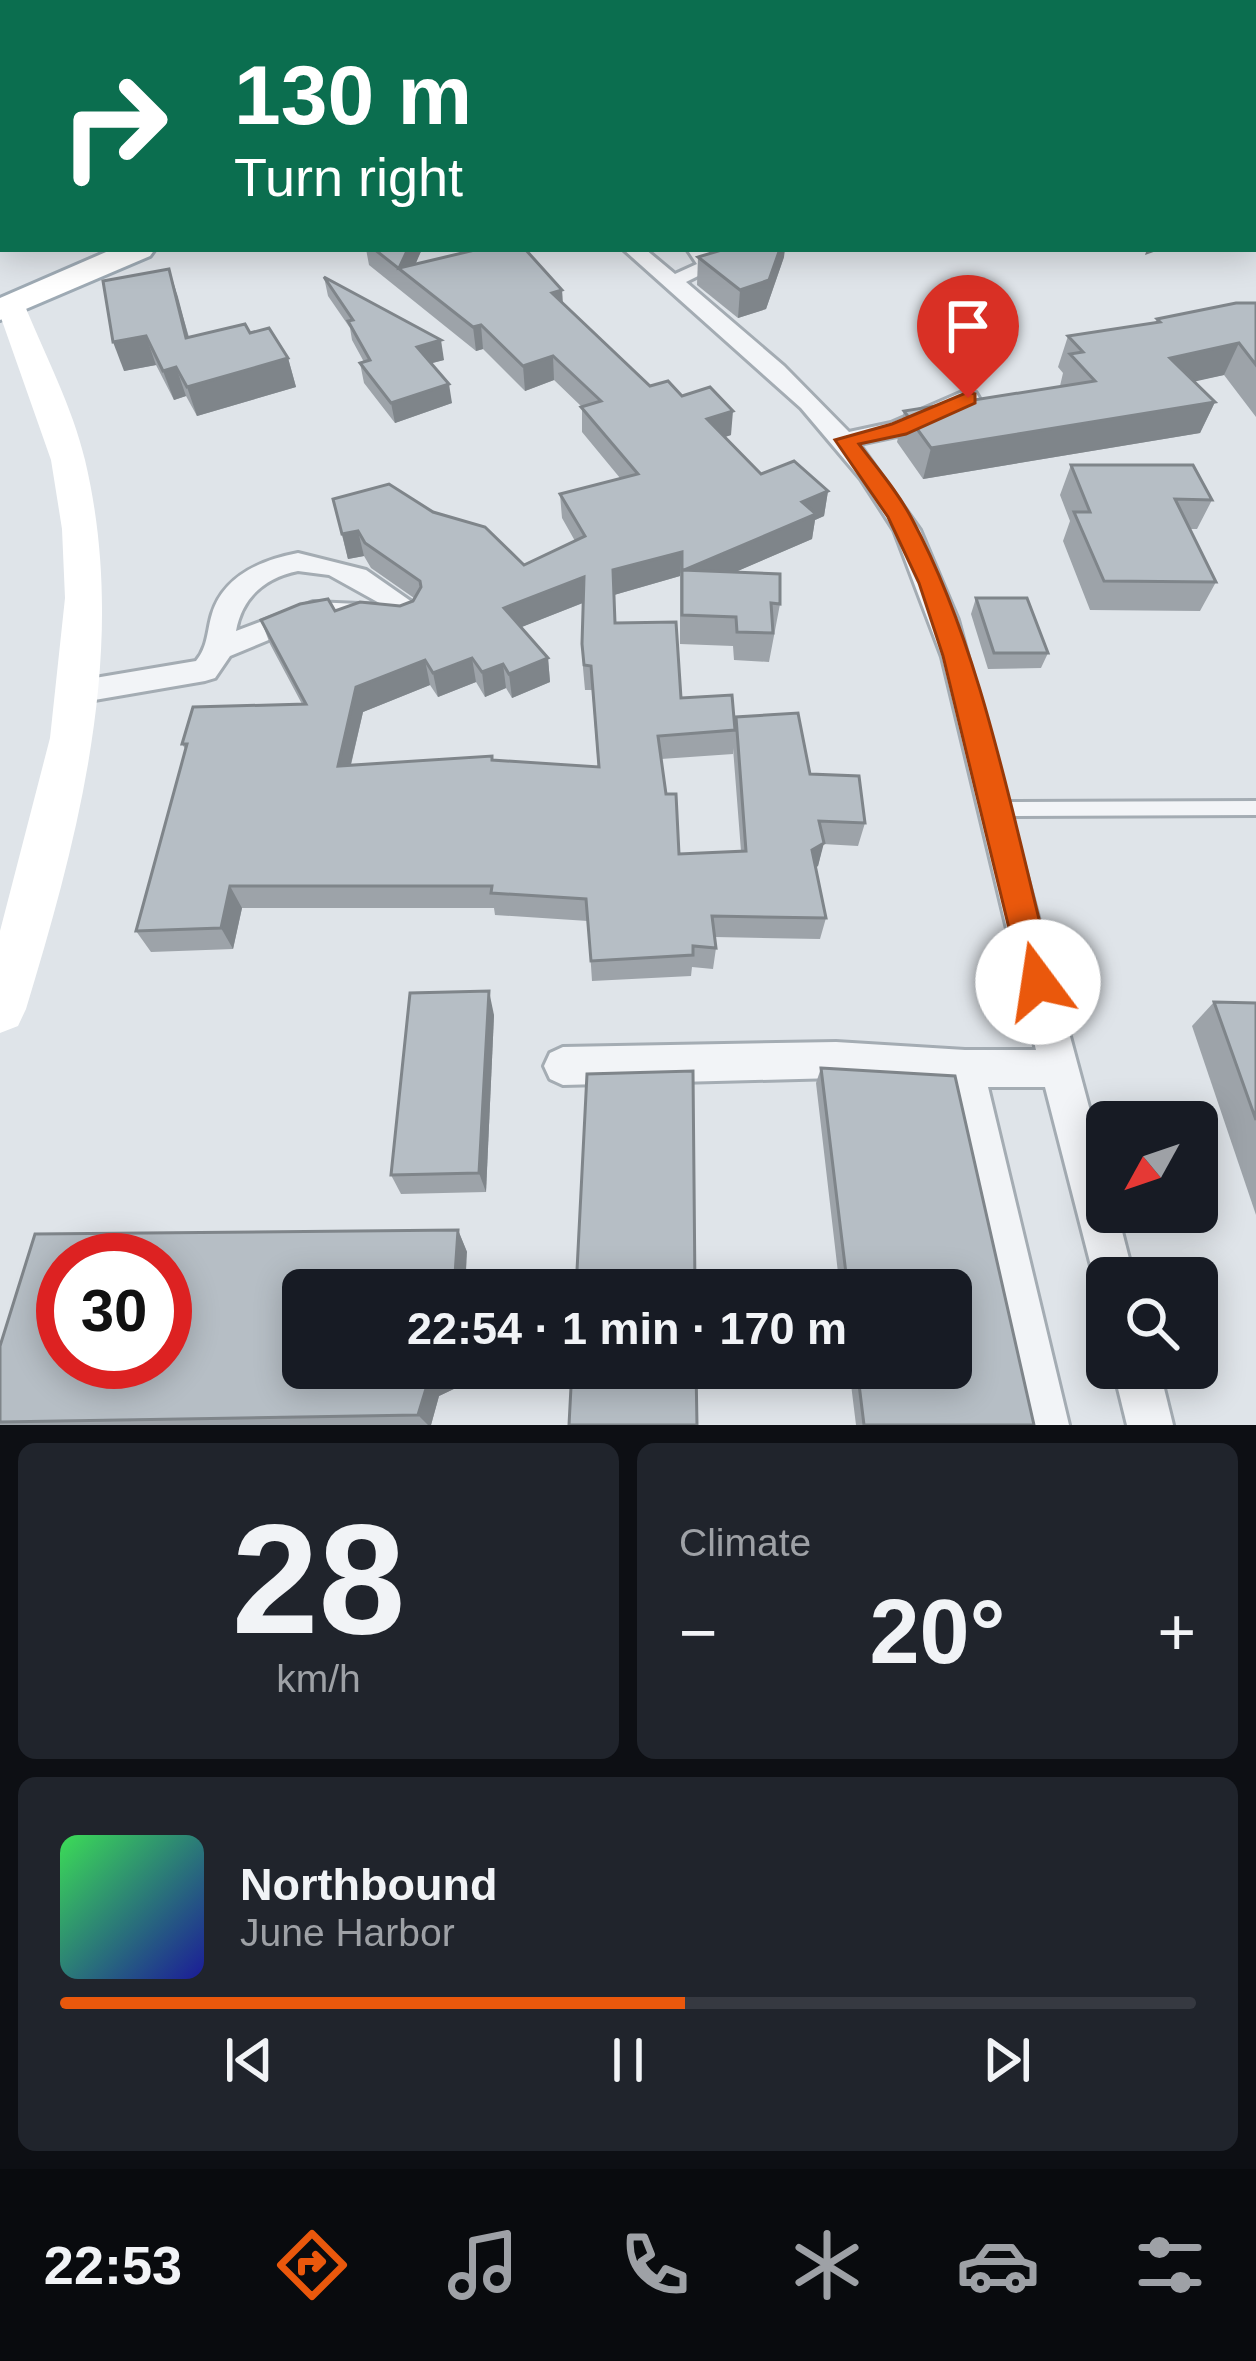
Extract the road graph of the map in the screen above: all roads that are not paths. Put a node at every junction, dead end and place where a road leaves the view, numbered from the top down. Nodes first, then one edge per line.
1 (89, 252) edge
2 (131, 252) edge
3 (637, 252) edge
4 (699, 252) edge
5 (672, 281) junction
6 (4, 302) edge
7 (968, 398) edge
8 (846, 440) junction
9 (219, 649) junction
10 (77, 692) junction
11 (1256, 808) edge
12 (995, 809) junction
13 (0, 1010) edge
14 (563, 1066) dead end
15 (1060, 1068) junction
16 (965, 1069) junction
17 (1108, 1257) edge
18 (1141, 1389) edge
19 (1046, 1425) edge
20 (1150, 1425) edge

1 - 6 main road
2 - 6 main road
3 - 5 street
4 - 5 street
5 - 8 street
6 - 10 street
7 - 8 street
8 - 12 street
9 - 9 street
9 - 10 street
10 - 13 street
11 - 12 lane
12 - 15 street
14 - 16 street
15 - 16 street
15 - 17 street
16 - 19 street
18 - 20 street

